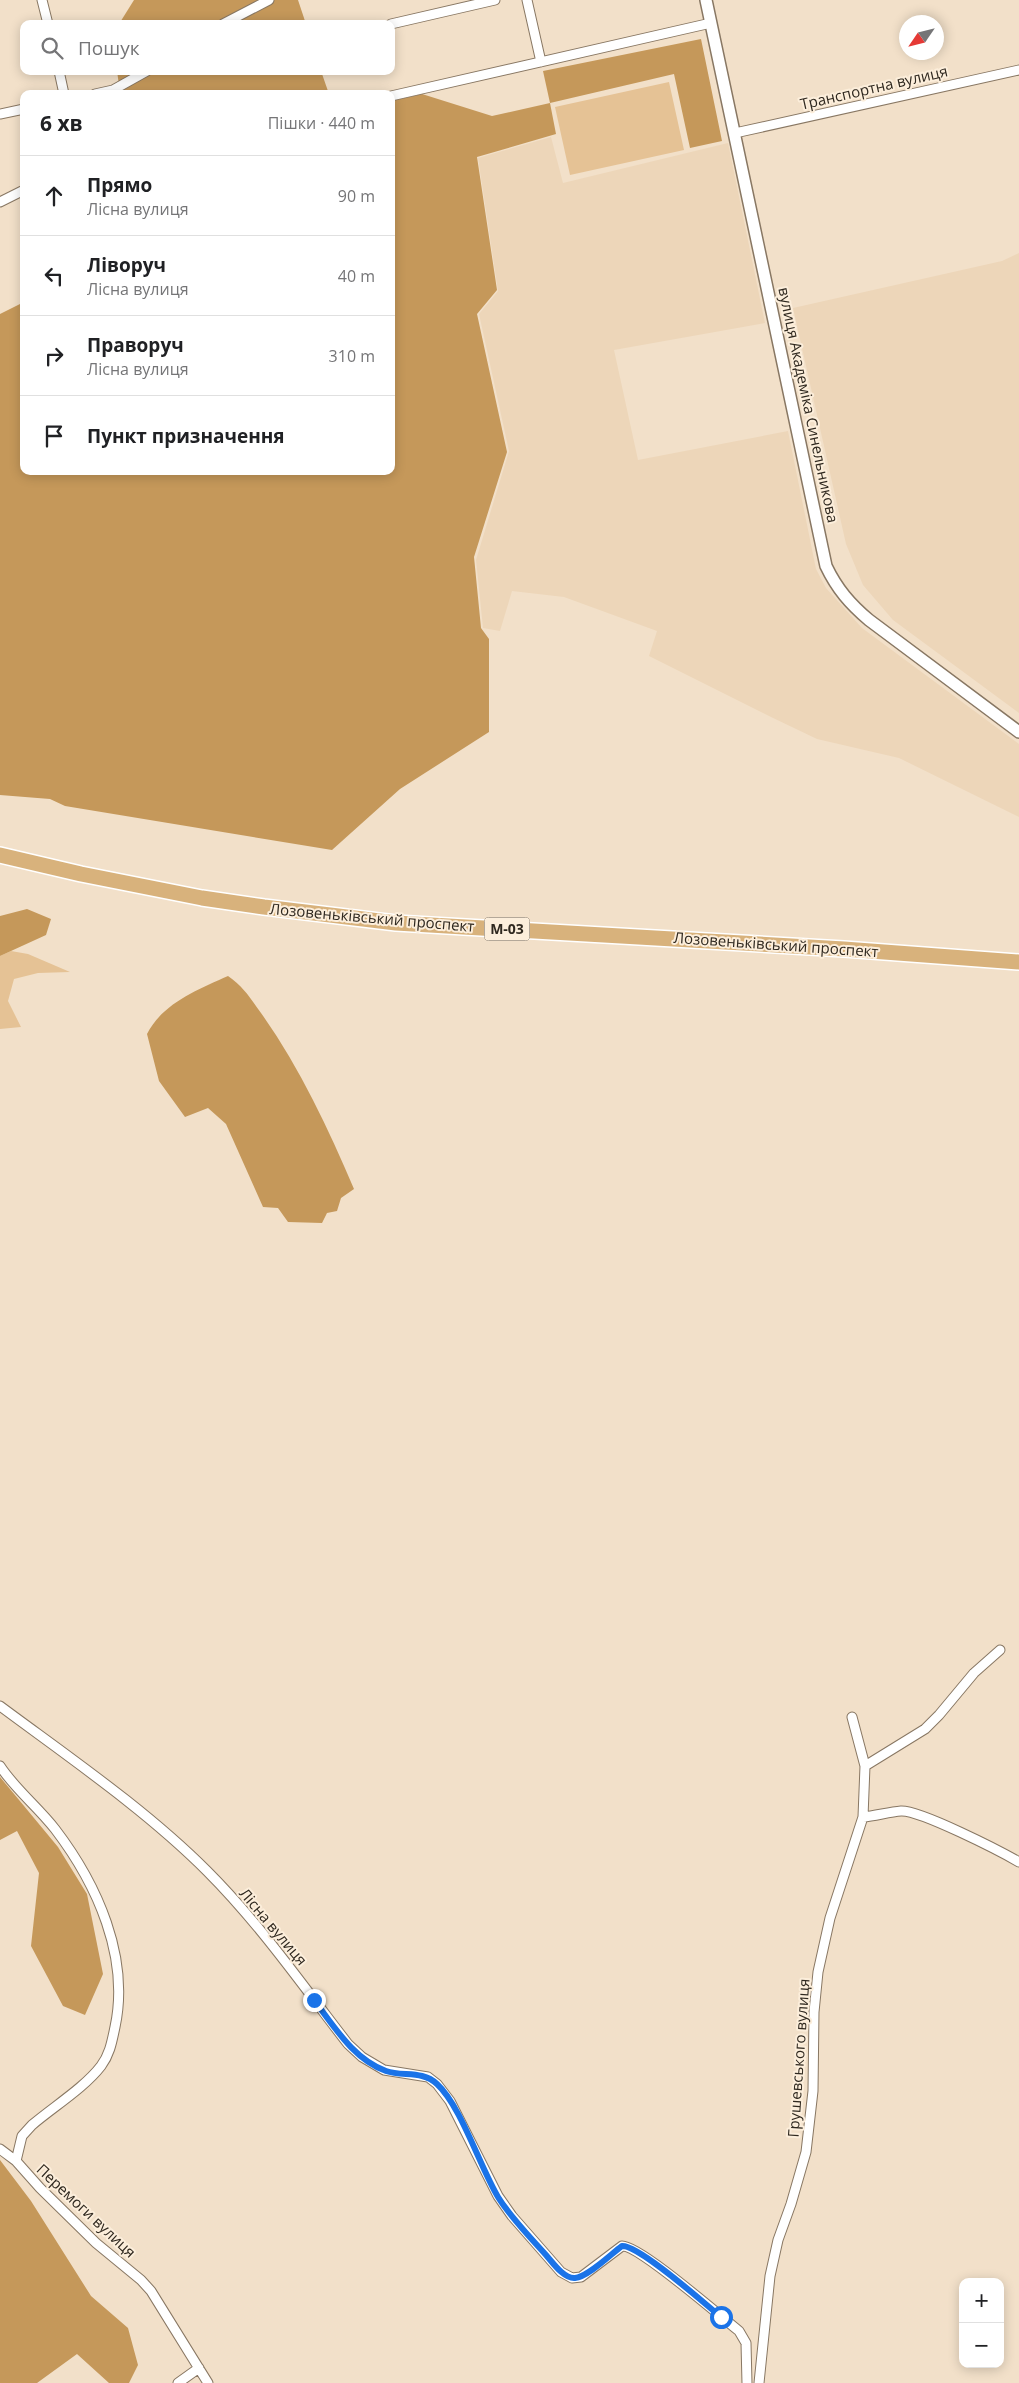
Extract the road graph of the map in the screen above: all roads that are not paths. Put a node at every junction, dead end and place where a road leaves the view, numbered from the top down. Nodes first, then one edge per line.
1 (42, 0) edge
2 (269, 0) edge
3 (495, 0) edge
4 (527, 0) edge
5 (706, 0) edge
6 (47, 20) edge
7 (231, 20) edge
8 (395, 23) edge
9 (711, 23) junction
10 (541, 62) junction
11 (1019, 70) edge
12 (60, 75) edge
13 (141, 75) edge
14 (63, 90) edge
15 (113, 90) edge
16 (395, 95) edge
17 (20, 110) edge
18 (0, 114) edge
19 (735, 133) junction
20 (20, 192) edge
21 (0, 202) edge
22 (1019, 732) edge
23 (0, 855) edge
24 (1019, 962) edge
25 (1000, 1650) dead end
26 (0, 1706) edge
27 (852, 1717) dead end
28 (0, 1766) edge
29 (865, 1766) junction
30 (863, 1817) junction
31 (1019, 1862) edge
32 (0, 2149) edge
33 (16, 2161) junction
34 (199, 2368) junction
35 (178, 2383) edge
36 (208, 2383) edge
37 (747, 2383) edge
38 (759, 2383) edge

1 - 6 street
2 - 7 street
3 - 8 street
4 - 10 street
5 - 9 street, вулиця Академіка Синельникова
9 - 10 street
9 - 19 street, вулиця Академіка Синельникова
10 - 16 street
11 - 19 street, Транспортна вулиця
12 - 14 street
13 - 15 street
17 - 18 street
19 - 22 street, вулиця Академіка Синельникова
20 - 21 street
23 - 24 highway, Лозовеньківський проспект / М-03
25 - 29 street
26 - 37 street, Лісна вулиця
27 - 29 street, Грушевського вулиця
28 - 33 street, Перемоги вулиця
29 - 30 street, Грушевського вулиця
30 - 31 street
30 - 38 street, Грушевського вулиця
32 - 33 street
33 - 34 street, Перемоги вулиця
34 - 35 street
34 - 36 street, Перемоги вулиця

